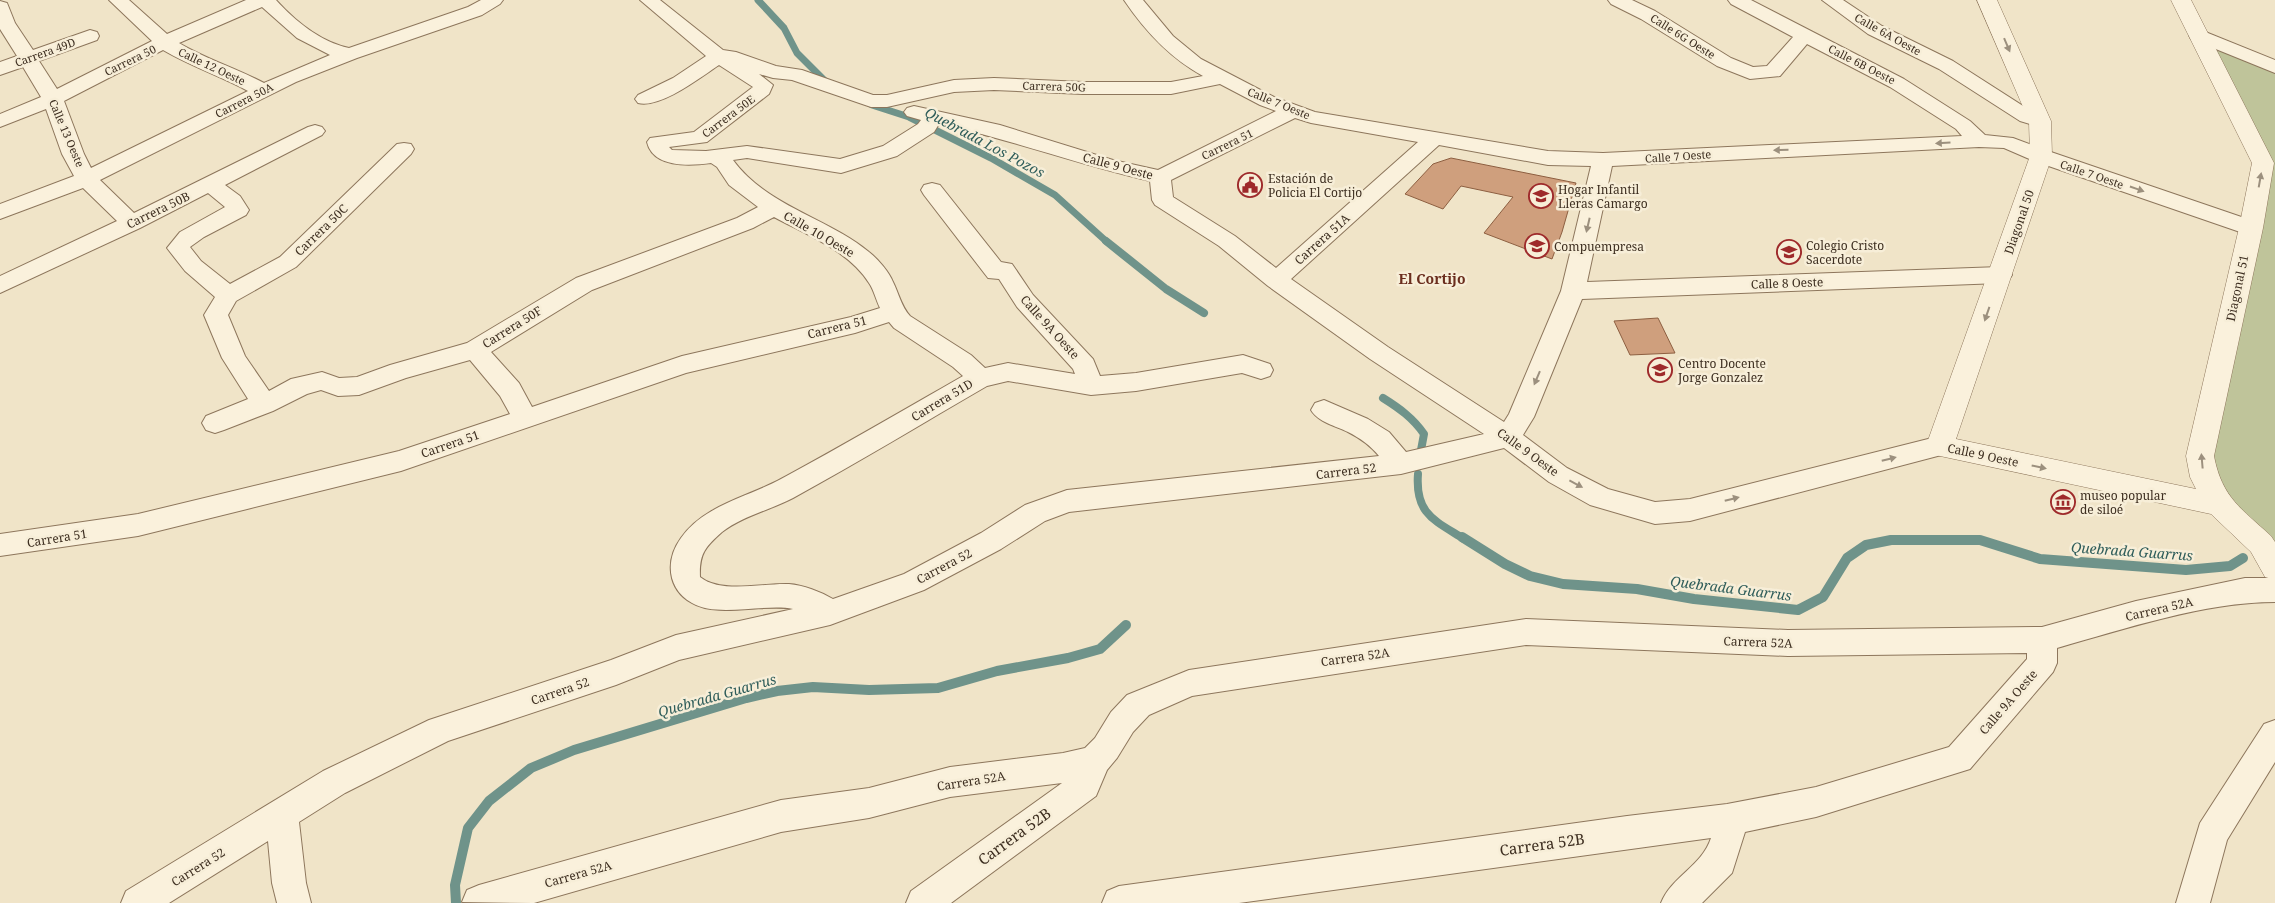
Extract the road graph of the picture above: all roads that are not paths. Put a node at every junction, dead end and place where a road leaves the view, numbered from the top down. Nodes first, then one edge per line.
1 (118, 0) edge
2 (262, 0) edge
3 (266, 0) edge
4 (494, 0) edge
5 (649, 0) edge
6 (1133, 0) edge
7 (1617, 0) edge
8 (1736, 0) edge
9 (1831, 0) edge
10 (1847, 0) edge
11 (1987, 0) edge
12 (2181, 0) edge
13 (452, 3) dead end
14 (474, 11) junction
15 (2, 18) edge
16 (1805, 35) junction
17 (2198, 35) junction
18 (90, 36) dead end
19 (166, 43) junction
20 (350, 54) junction
21 (719, 56) junction
22 (27, 59) junction
23 (1946, 65) junction
24 (2275, 67) edge
25 (0, 69) edge
26 (1222, 78) junction
27 (262, 90) junction
28 (53, 99) junction
29 (645, 99) dead end
30 (1293, 111) junction
31 (923, 114) joint
32 (2040, 121) junction
33 (0, 122) edge
34 (315, 131) dead end
35 (1435, 138) junction
36 (1979, 140) junction
37 (404, 150) dead end
38 (715, 156) junction
39 (2041, 156) junction
40 (1603, 160) junction
41 (1160, 177) junction
42 (86, 179) junction
43 (210, 184) junction
44 (932, 190) dead end
45 (774, 208) junction
46 (0, 212) edge
47 (132, 223) junction
48 (2251, 228) junction
49 (2000, 275) junction
50 (1276, 280) junction
51 (0, 285) edge
52 (1574, 291) junction
53 (228, 295) junction
54 (892, 312) junction
55 (475, 350) junction
56 (1261, 370) dead end
57 (980, 378) junction
58 (1091, 386) junction
59 (264, 404) junction
60 (1324, 410) dead end
61 (525, 418) junction
62 (215, 423) dead end
63 (1508, 437) junction
64 (1940, 446) junction
65 (1400, 464) junction
66 (2219, 505) junction
67 (0, 545) edge
68 (2275, 568) edge
69 (2275, 590) edge
70 (830, 612) junction
71 (2042, 640) junction
72 (2275, 734) edge
73 (1959, 759) joint
74 (1094, 761) junction
75 (282, 815) junction
76 (1733, 819) junction
77 (479, 902) edge
78 (138, 903) edge
79 (294, 903) edge
80 (923, 903) edge
81 (1119, 903) edge
82 (1678, 903) edge
83 (2193, 903) edge

1 - 19 street, Calle 12 Oeste
2 - 19 street, Carrera 50
3 - 20 street
4 - 14 street, Carrera 50A
5 - 21 street
6 - 26 street, Calle 7 Oeste
7 - 16 street, Calle 6G Oeste
8 - 16 street, Calle 6B Oeste
9 - 23 street, Calle 6A Oeste
10 - 23 street, Calle 6A Oeste
11 -> 32 street, Diagonal 50
12 - 17 street, Diagonal 51
13 - 14 street
14 - 20 street, Carrera 50A
15 - 22 street, Calle 13 Oeste
16 - 36 street, Calle 6B Oeste
17 - 24 street
48 -> 17 street, Diagonal 51
18 - 22 street, Carrera 49D
19 - 27 street, Calle 12 Oeste
19 - 28 street, Carrera 50
20 - 27 street, Carrera 50A
21 - 26 street, Carrera 50G
21 - 29 street
21 - 38 street, Carrera 50E
22 - 25 street, Carrera 49D
22 - 28 street, Calle 13 Oeste
23 - 32 street, Calle 6A Oeste
26 - 30 street, Calle 7 Oeste
27 - 42 street, Carrera 50A
28 - 33 street, Carrera 50
28 - 42 street, Calle 13 Oeste
30 - 35 street, Calle 7 Oeste
30 - 41 street, Carrera 51
31 - 38 street
31 - 41 street, Calle 9 Oeste
32 - 39 street, Diagonal 50
34 - 43 street, Carrera 50B
35 - 40 street, Calle 7 Oeste
35 - 50 street, Carrera 51A
36 - 39 street, Calle 7 Oeste
36 -> 40 street, Calle 7 Oeste
37 - 53 street, Carrera 50C
38 - 45 street, Calle 10 Oeste
39 -> 48 street, Calle 7 Oeste
39 - 49 street, Diagonal 50
40 -> 52 street
41 - 50 street, Calle 9 Oeste
42 - 46 street, Carrera 50A
42 - 47 street, Calle 13 Oeste
43 - 47 street, Carrera 50B
43 - 53 street
44 - 58 street, Calle 9A Oeste
45 - 54 street, Calle 10 Oeste
45 - 55 street, Carrera 50F
47 - 51 street, Carrera 50B
66 -> 48 street, Diagonal 51
49 - 52 street, Calle 8 Oeste
49 -> 64 street, Diagonal 50
50 - 63 street, Calle 9 Oeste
52 -> 63 street
53 - 59 street
54 - 57 street
54 - 61 street, Carrera 51
55 - 59 street, Carrera 50F
55 - 61 street
56 - 58 street, Carrera 51D
57 - 58 street, Carrera 51D
57 - 70 street, Carrera 51D
59 - 62 street, Carrera 50F
60 - 65 street
61 - 67 street, Carrera 51
63 -> 64 street, Calle 9 Oeste
63 - 65 street, Carrera 52
64 -> 66 street, Calle 9 Oeste
65 - 70 street, Carrera 52
66 - 68 street, Diagonal 51
69 - 71 street, Carrera 52A
70 - 75 street, Carrera 52
71 - 73 street, Calle 9A Oeste
71 - 74 street, Carrera 52A
72 - 83 street
73 - 76 street, Carrera 52B
74 - 77 street, Carrera 52A
74 - 80 street, Carrera 52B
75 - 78 street, Carrera 52
75 - 79 street
76 - 81 street, Carrera 52B
76 - 82 street

